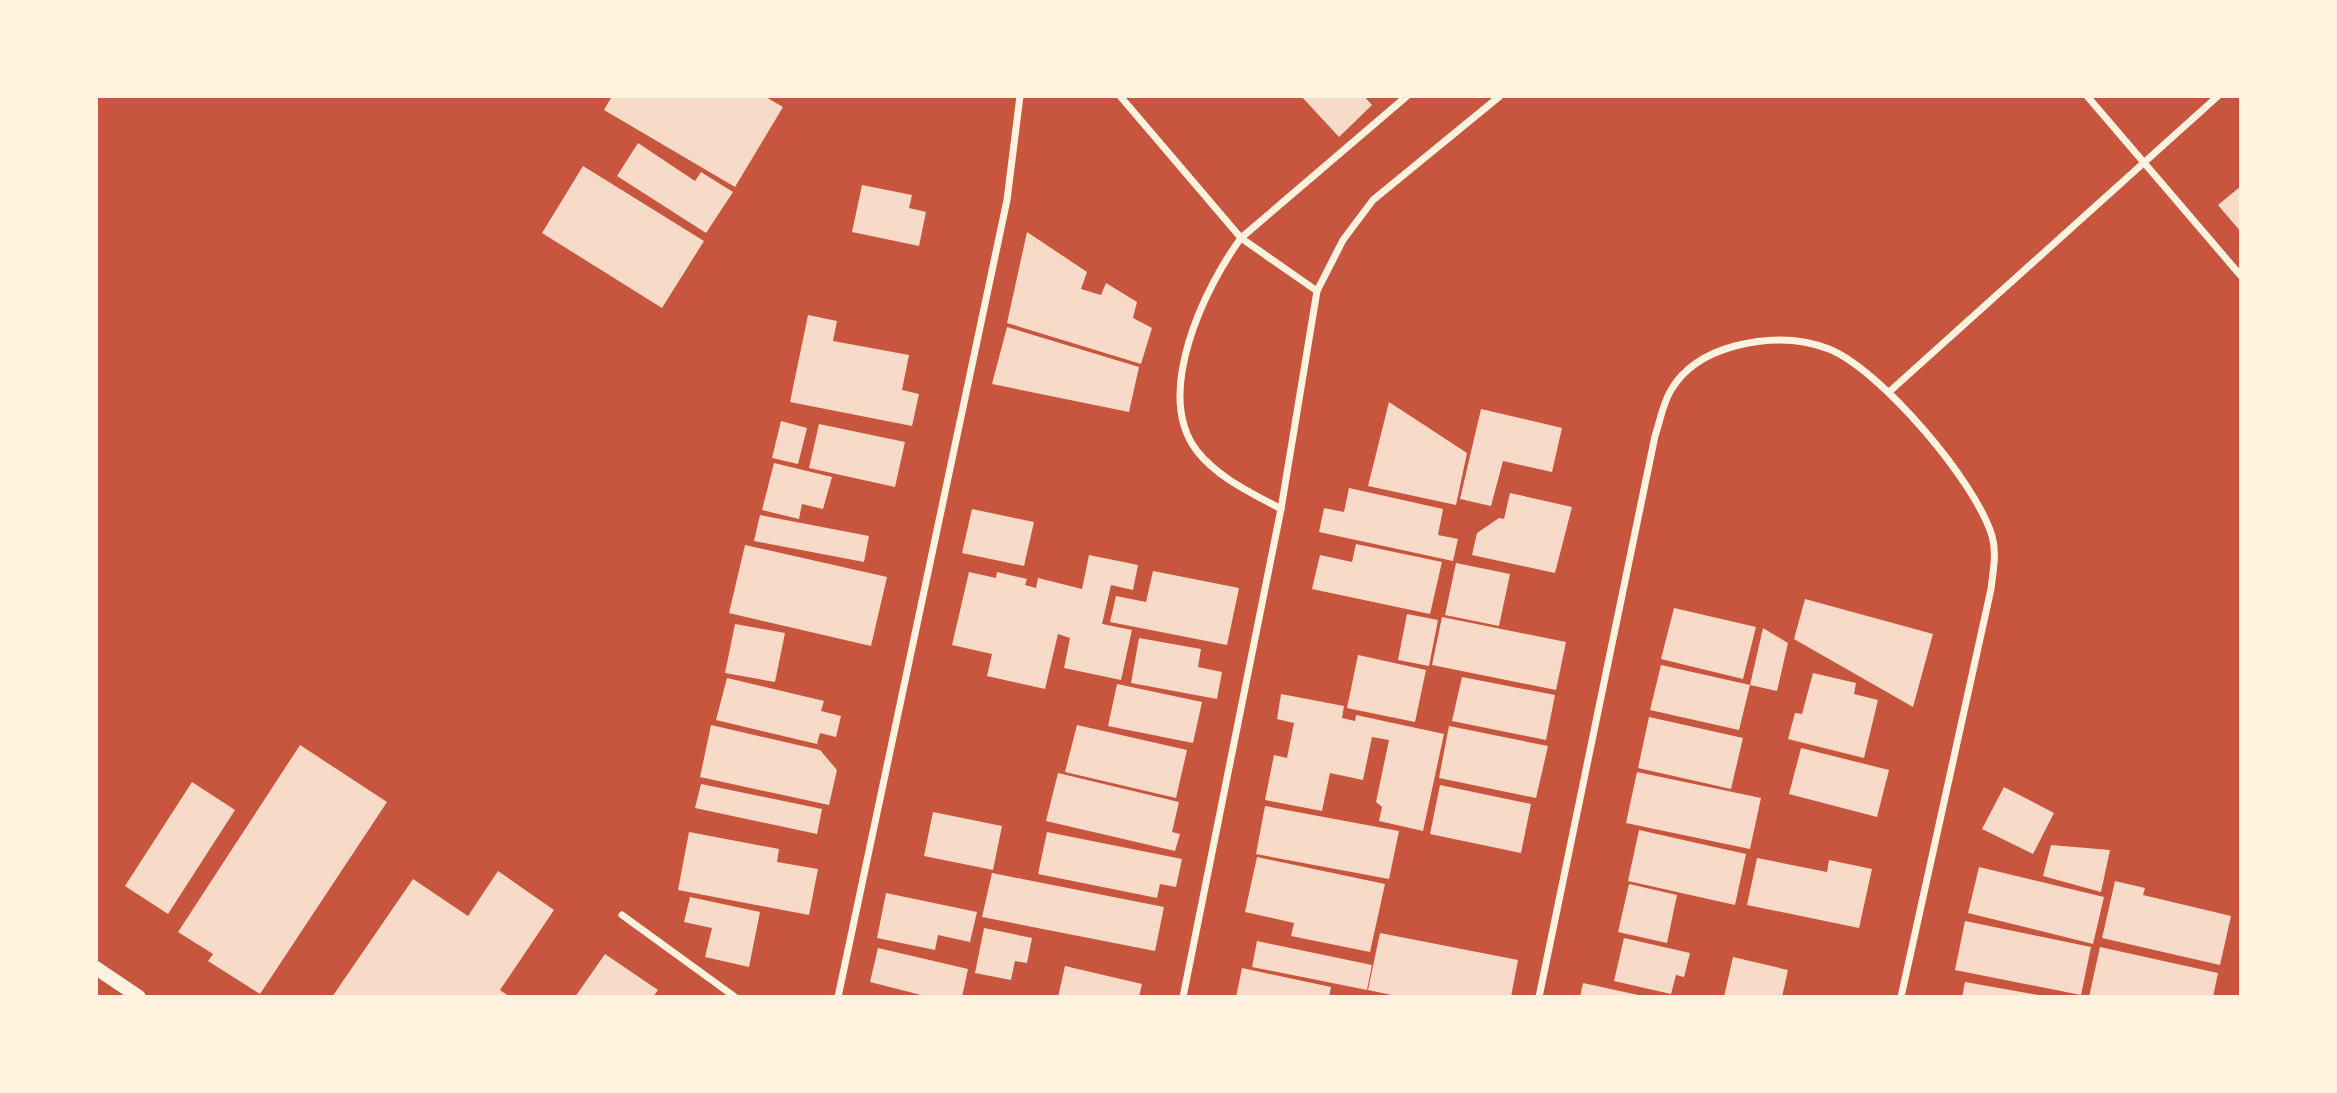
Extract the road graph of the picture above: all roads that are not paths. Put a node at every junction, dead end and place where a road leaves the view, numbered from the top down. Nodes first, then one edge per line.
1 (1020, 96) edge
2 (1120, 96) edge
3 (1407, 96) edge
4 (1500, 96) edge
5 (2087, 96) edge
6 (2218, 96) edge
7 (2143, 161) junction
8 (1241, 238) junction
9 (2241, 276) edge
10 (1317, 291) junction
11 (1889, 393) junction
12 (1280, 509) junction
13 (622, 915) dead end
14 (96, 968) edge
15 (139, 997) edge
16 (735, 997) edge
17 (838, 997) edge
18 (1183, 997) edge
19 (1539, 997) edge
20 (1901, 997) edge

1 - 17 street
2 - 8 street
3 - 8 street
4 - 10 street
5 - 7 street
6 - 7 street
7 - 9 street
7 - 11 street
8 - 10 street
8 - 12 street
10 - 12 street
11 - 19 street
11 - 20 street
12 - 18 street
13 - 16 street
14 - 15 main road

